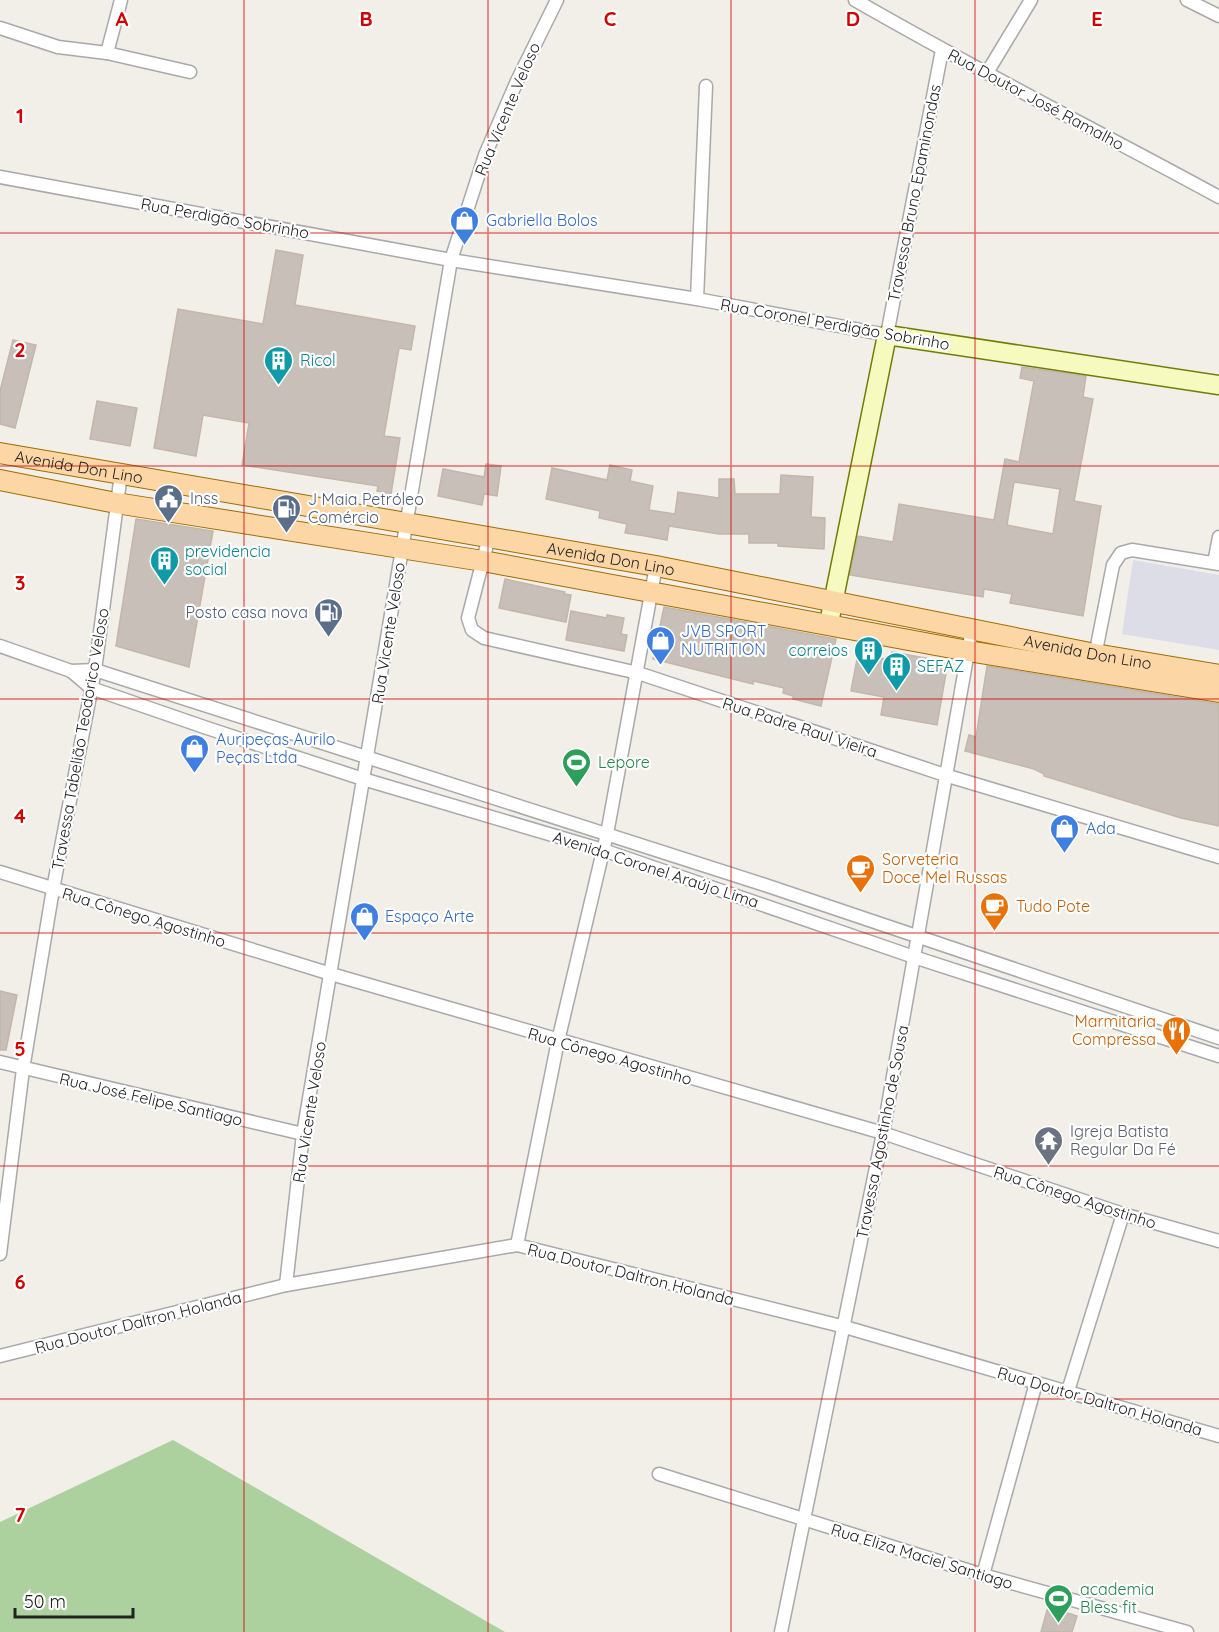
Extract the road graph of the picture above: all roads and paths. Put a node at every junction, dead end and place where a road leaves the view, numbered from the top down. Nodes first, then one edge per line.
1 (121, 0) edge
2 (557, 0) edge
3 (855, 0) edge
4 (1031, 0) edge
5 (1187, 0) edge
6 (1219, 16) edge
7 (0, 28) edge
8 (942, 50) junction
9 (107, 53) junction
10 (988, 71) junction
11 (190, 72) dead end
12 (706, 86) dead end
13 (0, 177) edge
14 (1219, 197) edge
15 (451, 260) junction
16 (697, 299) junction
17 (887, 335) junction
18 (1219, 385) edge
19 (0, 453) edge
20 (121, 474) junction
21 (0, 480) edge
22 (258, 498) junction
23 (117, 503) junction
24 (406, 522) junction
25 (254, 526) junction
26 (489, 537) junction
27 (1219, 537) edge
28 (400, 550) junction
29 (483, 561) junction
30 (1217, 564) edge
31 (656, 566) junction
32 (653, 591) junction
33 (833, 600) junction
34 (829, 623) junction
35 (972, 629) junction
36 (0, 646) edge
37 (969, 651) junction
38 (1093, 662) junction
39 (95, 670) junction
40 (71, 671) junction
41 (638, 673) junction
42 (1219, 675) edge
43 (91, 688) junction
44 (1219, 692) edge
45 (211, 709) junction
46 (207, 728) junction
47 (368, 757) junction
48 (948, 776) junction
49 (363, 779) junction
50 (490, 796) junction
51 (486, 815) junction
52 (607, 834) junction
53 (603, 850) junction
54 (1219, 857) edge
55 (0, 872) edge
56 (762, 884) junction
57 (53, 889) junction
58 (758, 902) junction
59 (919, 938) junction
60 (915, 957) junction
61 (331, 974) junction
62 (1031, 976) junction
63 (1026, 993) junction
64 (1128, 1008) junction
65 (1124, 1025) junction
66 (1219, 1038) edge
67 (558, 1041) junction
68 (1219, 1056) edge
69 (0, 1062) edge
70 (23, 1069) junction
71 (883, 1133) junction
72 (303, 1134) junction
73 (6, 1162) edge
74 (1123, 1214) junction
75 (1219, 1240) edge
76 (518, 1245) junction
77 (0, 1254) edge
78 (286, 1285) junction
79 (845, 1327) junction
80 (0, 1356) edge
81 (1036, 1383) junction
82 (1068, 1391) junction
83 (1219, 1436) edge
84 (659, 1474) dead end
85 (805, 1521) junction
86 (983, 1575) junction
87 (780, 1632) edge
88 (1186, 1632) edge

1 - 9 street
2 - 15 street, Rua Vicente Veloso
3 - 8 street, Rua Doutor José Ramalho
4 - 10 street
5 - 6 street
7 - 9 street
8 - 10 street, Rua Doutor José Ramalho
8 - 17 street, Travessa Bruno Epaminondas
9 - 11 street
10 - 14 street, Rua Doutor José Ramalho
12 - 16 street
13 - 15 street, Rua Perdigão Sobrinho
15 - 16 street, Rua Coronel Perdigão Sobrinho
15 - 24 street, Rua Vicente Veloso
16 - 17 street, Rua Coronel Perdigão Sobrinho
17 - 18 street, Rua Coronel Perdigão Sobrinho
17 - 33 street
19 - 20 main road, Avenida Don Lino
20 - 22 main road, Avenida Don Lino
20 - 23 street, Travessa Tabelião Teodorico Veloso
21 - 23 main road, Avenida Don Lino
22 - 24 main road, Avenida Don Lino
22 - 25 main road
23 - 25 main road, Avenida Don Lino
23 - 39 street, Travessa Tabelião Teodorico Veloso
24 - 26 main road, Avenida Don Lino
24 - 28 street, Rua Vicente Veloso
25 - 28 main road, Avenida Don Lino
26 - 29 street, Rua Padre Raul Vieira
26 - 31 main road, Avenida Don Lino
27 - 30 street
28 - 29 main road, Avenida Don Lino
28 - 47 street, Rua Vicente Veloso
29 - 32 main road, Avenida Don Lino
29 - 41 street, Rua Padre Raul Vieira
30 - 38 street
31 - 32 street
31 - 33 main road, Avenida Don Lino
32 - 34 main road, Avenida Don Lino
32 - 41 street
33 - 34 street
33 - 35 main road, Avenida Don Lino
34 - 37 main road, Avenida Don Lino
35 - 37 street, Travessa Agostinho de Sousa
35 - 38 main road, Avenida Don Lino
36 - 40 street
37 - 38 main road, Avenida Don Lino
37 - 48 street, Travessa Agostinho de Sousa
38 - 42 main road, Avenida Don Lino
38 - 44 main road, Avenida Don Lino
39 - 40 street
39 - 43 street, Travessa Tabelião Teodorico Veloso
39 - 45 street, Avenida Coronel Araújo Lima
40 - 43 street
41 - 48 street, Rua Padre Raul Vieira
41 - 52 street
43 - 46 street, Avenida Coronel Araújo Lima
43 - 57 street, Travessa Tabelião Teodorico Veloso
45 - 46 street
45 - 47 street, Avenida Coronel Araújo Lima
46 - 49 street, Avenida Coronel Araújo Lima
47 - 49 street, Rua Vicente Veloso
47 - 50 street, Avenida Coronel Araújo Lima
48 - 54 street, Rua Padre Raul Vieira
48 - 59 street, Travessa Agostinho de Sousa
49 - 51 street, Avenida Coronel Araújo Lima
49 - 61 street, Rua Vicente Veloso
50 - 51 street
50 - 52 street, Avenida Coronel Araújo Lima
51 - 53 street, Avenida Coronel Araújo Lima
52 - 53 street
52 - 56 street, Avenida Coronel Araújo Lima
53 - 58 street, Avenida Coronel Araújo Lima
53 - 67 street
55 - 57 street, Rua Cônego Agostinho
56 - 58 street
56 - 59 street, Avenida Coronel Araújo Lima
57 - 61 street, Rua Cônego Agostinho
57 - 70 street, Travessa Tabelião Teodorico Veloso
58 - 60 street, Avenida Coronel Araújo Lima
59 - 60 street, Travessa Agostinho de Sousa
59 - 62 street, Avenida Coronel Araújo Lima
60 - 63 street, Avenida Coronel Araújo Lima
60 - 71 street, Travessa Agostinho de Sousa
61 - 67 street, Rua Cônego Agostinho
61 - 72 street, Rua Vicente Veloso
62 - 63 street
62 - 64 street, Avenida Coronel Araújo Lima
63 - 65 street, Avenida Coronel Araújo Lima
64 - 65 street
64 - 66 street, Avenida Coronel Araújo Lima
65 - 68 street, Avenida Coronel Araújo Lima
67 - 71 street, Rua Cônego Agostinho
67 - 76 street
69 - 70 street, Rua José Felipe Santiago
70 - 72 street, Rua José Felipe Santiago
70 - 73 street, Travessa Tabelião Teodorico Veloso
71 - 74 street, Rua Cônego Agostinho
71 - 79 street, Travessa Agostinho de Sousa
72 - 78 street, Rua Vicente Veloso
73 - 77 street, Travessa Tabelião Teodorico Veloso
74 - 75 street, Rua Cônego Agostinho
74 - 82 street
76 - 78 street, Rua Doutor Daltron Holanda
76 - 79 street, Rua Doutor Daltron Holanda
78 - 80 street, Rua Doutor Daltron Holanda
79 - 81 street, Rua Doutor Daltron Holanda
79 - 85 street, Travessa Agostinho de Sousa
81 - 82 street, Rua Doutor Daltron Holanda
81 - 86 street
82 - 83 street, Rua Doutor Daltron Holanda
84 - 85 street, Rua Eliza Maciel Santiago
85 - 86 street, Rua Eliza Maciel Santiago
85 - 87 street, Travessa Agostinho de Sousa
86 - 88 street, Rua Eliza Maciel Santiago

